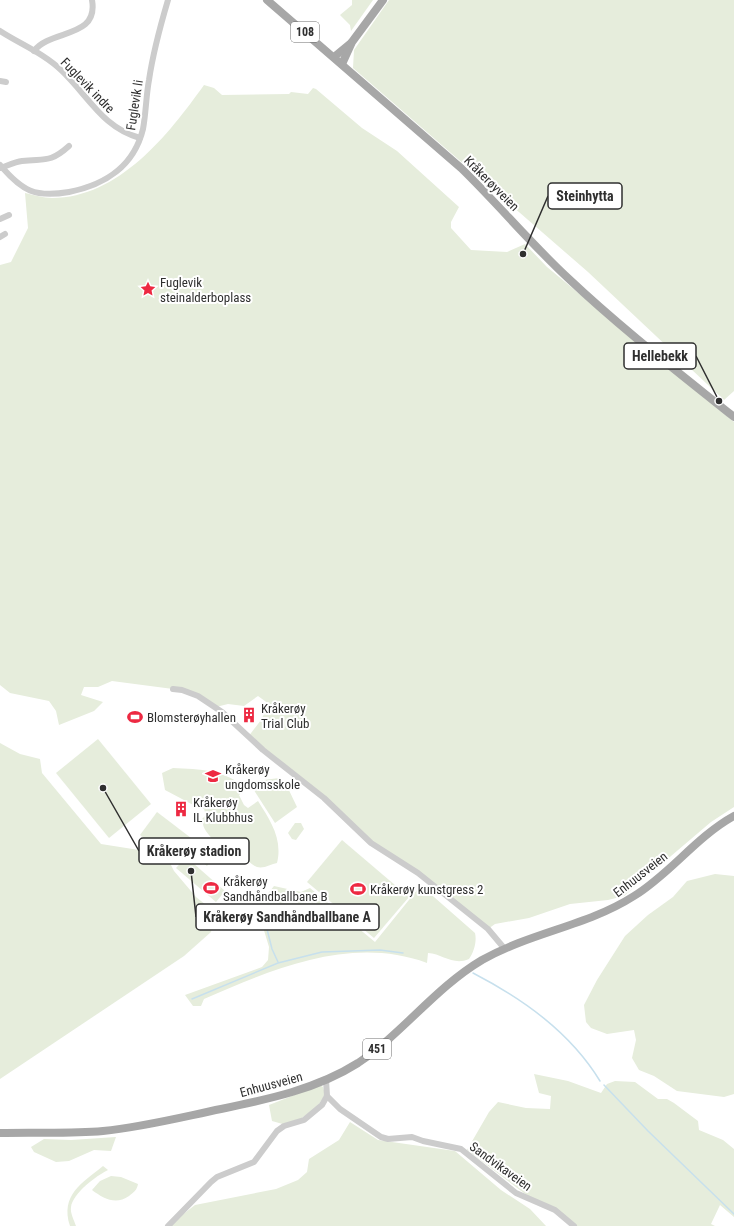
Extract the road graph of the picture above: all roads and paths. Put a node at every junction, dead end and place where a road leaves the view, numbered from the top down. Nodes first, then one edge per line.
1 (92, 0) edge
2 (168, 0) edge
3 (267, 0) edge
4 (383, 0) edge
5 (0, 31) edge
6 (352, 42) junction
7 (34, 51) junction
8 (334, 57) junction
9 (342, 64) junction
10 (140, 138) junction
11 (69, 146) dead end
12 (1, 167) edge
13 (9, 215) dead end
14 (0, 219) edge
15 (734, 417) edge
16 (173, 689) dead end
17 (734, 816) edge
18 (504, 948) junction
19 (326, 1080) junction
20 (327, 1096) junction
21 (0, 1133) edge
22 (168, 1226) edge
23 (574, 1226) edge

1 - 7 street
2 - 10 street, Fuglevik li
3 - 8 main road, Kråkerøyveien / 108
4 - 6 main road
5 - 7 street, Fuglevik indre
6 - 8 main road
6 - 9 main road
7 - 10 street, Fuglevik indre
8 - 9 main road, Kråkerøyveien / 108
9 - 15 main road, Kråkerøyveien / 108
10 - 12 street, Fuglevik li
11 - 12 street
13 - 14 street
16 - 18 street
17 - 18 main road, Enhuusveien / 451
18 - 19 main road, Enhuusveien / 451
19 - 20 street
19 - 21 main road, Enhuusveien / 451
20 - 22 street
20 - 23 street, Sandvikaveien

